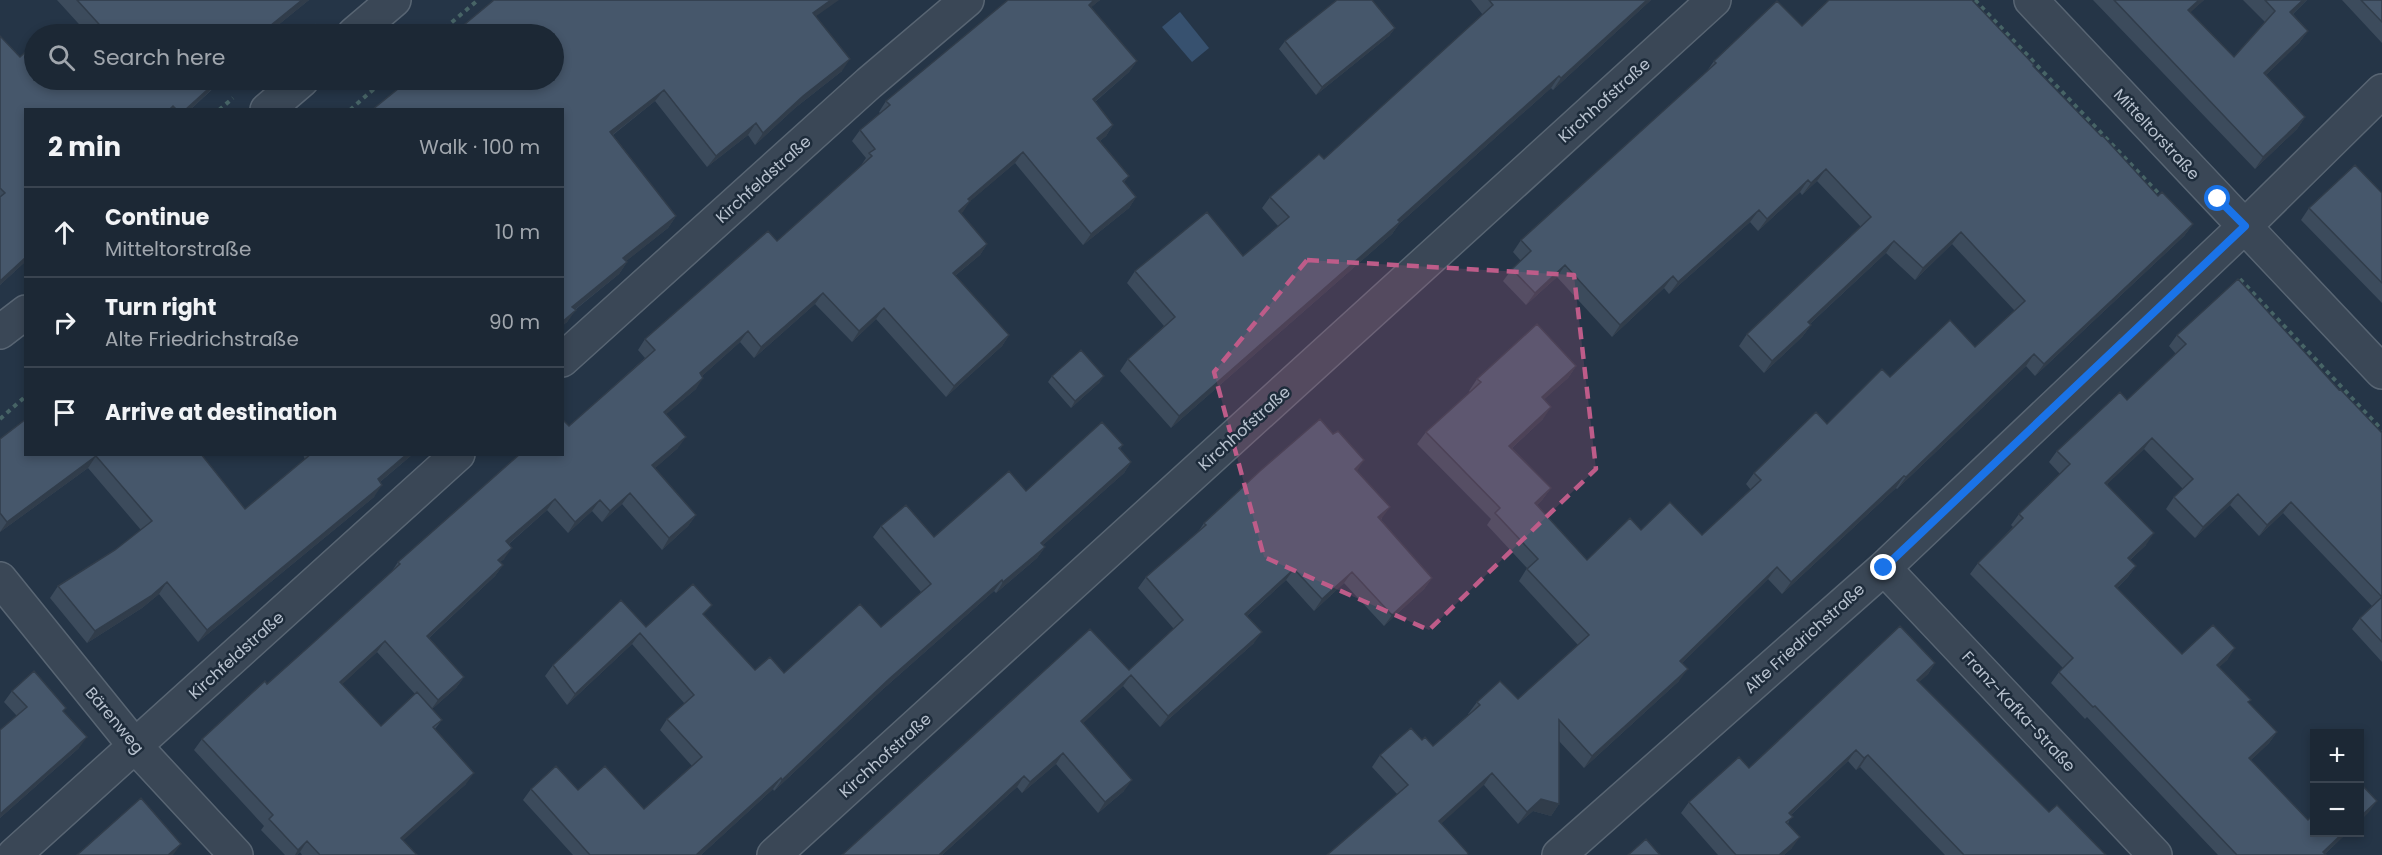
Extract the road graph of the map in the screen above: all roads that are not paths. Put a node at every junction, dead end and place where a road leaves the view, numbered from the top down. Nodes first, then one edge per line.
1 (394, 0) edge
2 (967, 0) edge
3 (1714, 0) edge
4 (2031, 0) edge
5 (366, 24) edge
6 (290, 90) edge
7 (2382, 91) edge
8 (269, 108) edge
9 (2245, 226) junction
10 (24, 314) edge
11 (0, 332) edge
12 (564, 358) edge
13 (2382, 372) edge
14 (456, 456) edge
15 (1884, 568) junction
16 (0, 579) edge
17 (135, 746) junction
18 (14, 855) edge
19 (236, 855) edge
20 (774, 855) edge
21 (1559, 855) edge
22 (2155, 855) edge

1 - 5 street
2 - 12 street, Kirchfeldstraße
3 - 20 street, Kirchhofstraße
4 - 9 street, Mitteltorstraße
6 - 8 street
7 - 9 street, Alte Friedrichstraße
9 - 13 street, Mitteltorstraße
9 - 15 street, Alte Friedrichstraße
10 - 11 street
14 - 17 street, Kirchfeldstraße
15 - 21 street, Alte Friedrichstraße
15 - 22 street, Franz-Kafka-Straße
16 - 17 street, Bärenweg
17 - 18 street, Kirchfeldstraße
17 - 19 street, Bärenweg

